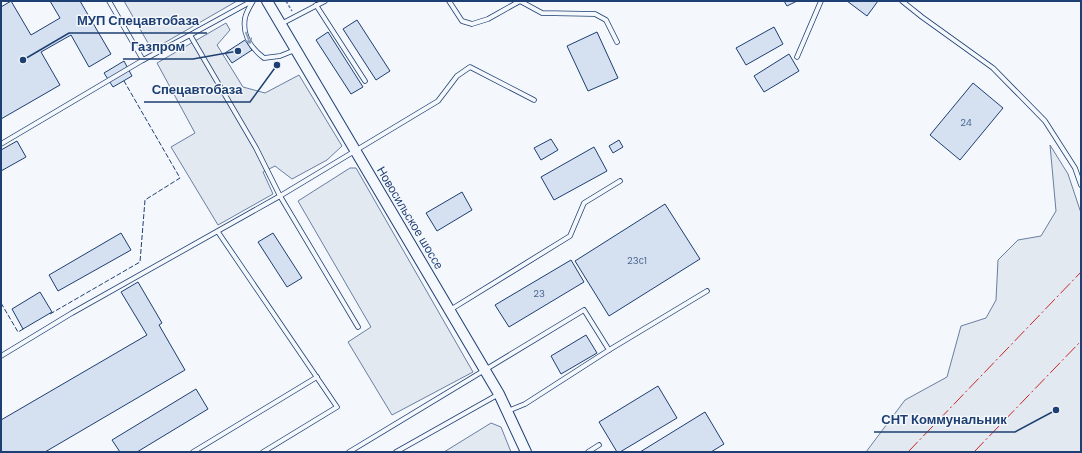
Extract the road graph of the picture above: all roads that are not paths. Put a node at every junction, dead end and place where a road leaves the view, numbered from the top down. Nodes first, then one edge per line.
1 (109, 1) edge
2 (252, 1) edge
3 (267, 1) edge
4 (325, 1) edge
5 (449, 1) edge
6 (520, 1) edge
7 (822, 1) edge
8 (902, 1) edge
9 (316, 6) junction
10 (280, 24) junction
11 (190, 35) junction
12 (617, 42) dead end
13 (295, 50) junction
14 (797, 57) dead end
15 (143, 60) junction
16 (365, 81) dead end
17 (534, 100) dead end
18 (1, 144) edge
19 (355, 152) junction
20 (1081, 166) edge
21 (1076, 168) junction
22 (620, 181) dead end
23 (1081, 184) edge
24 (280, 196) junction
25 (218, 232) junction
26 (706, 291) dead end
27 (450, 310) junction
28 (358, 327) dead end
29 (609, 350) junction
30 (1, 356) edge
31 (485, 370) junction
32 (317, 377) junction
33 (499, 394) junction
34 (507, 411) junction
35 (599, 445) dead end
36 (193, 452) edge
37 (263, 452) edge
38 (349, 452) edge
39 (396, 452) edge
40 (526, 452) edge
41 (588, 452) edge

1 - 15 lane
2 - 11 lane
2 -> 13 lane
3 - 10 street, Новосильское шоссе
4 - 9 lane
5 - 6 lane
6 - 12 lane
7 - 14 lane
8 - 21 lane
9 - 10 lane
9 - 16 lane
10 - 13 street, Новосильское шоссе
11 - 15 lane
11 - 24 lane
13 - 19 street, Новосильское шоссе
15 - 18 lane
17 - 19 lane
19 - 24 lane
19 - 27 street, Новосильское шоссе
20 - 21 lane
21 - 23 lane
22 - 27 lane
24 - 25 lane
24 - 28 lane
25 - 30 lane
25 - 32 lane
26 - 29 lane
27 - 31 street, Новосильское шоссе
29 - 31 lane
29 - 34 lane
31 - 33 street, Новосильское шоссе
31 - 38 lane
32 - 36 lane
32 - 37 lane
33 - 34 street, Новосильское шоссе
33 - 39 lane
34 - 40 street, Новосильское шоссе
35 - 41 lane

